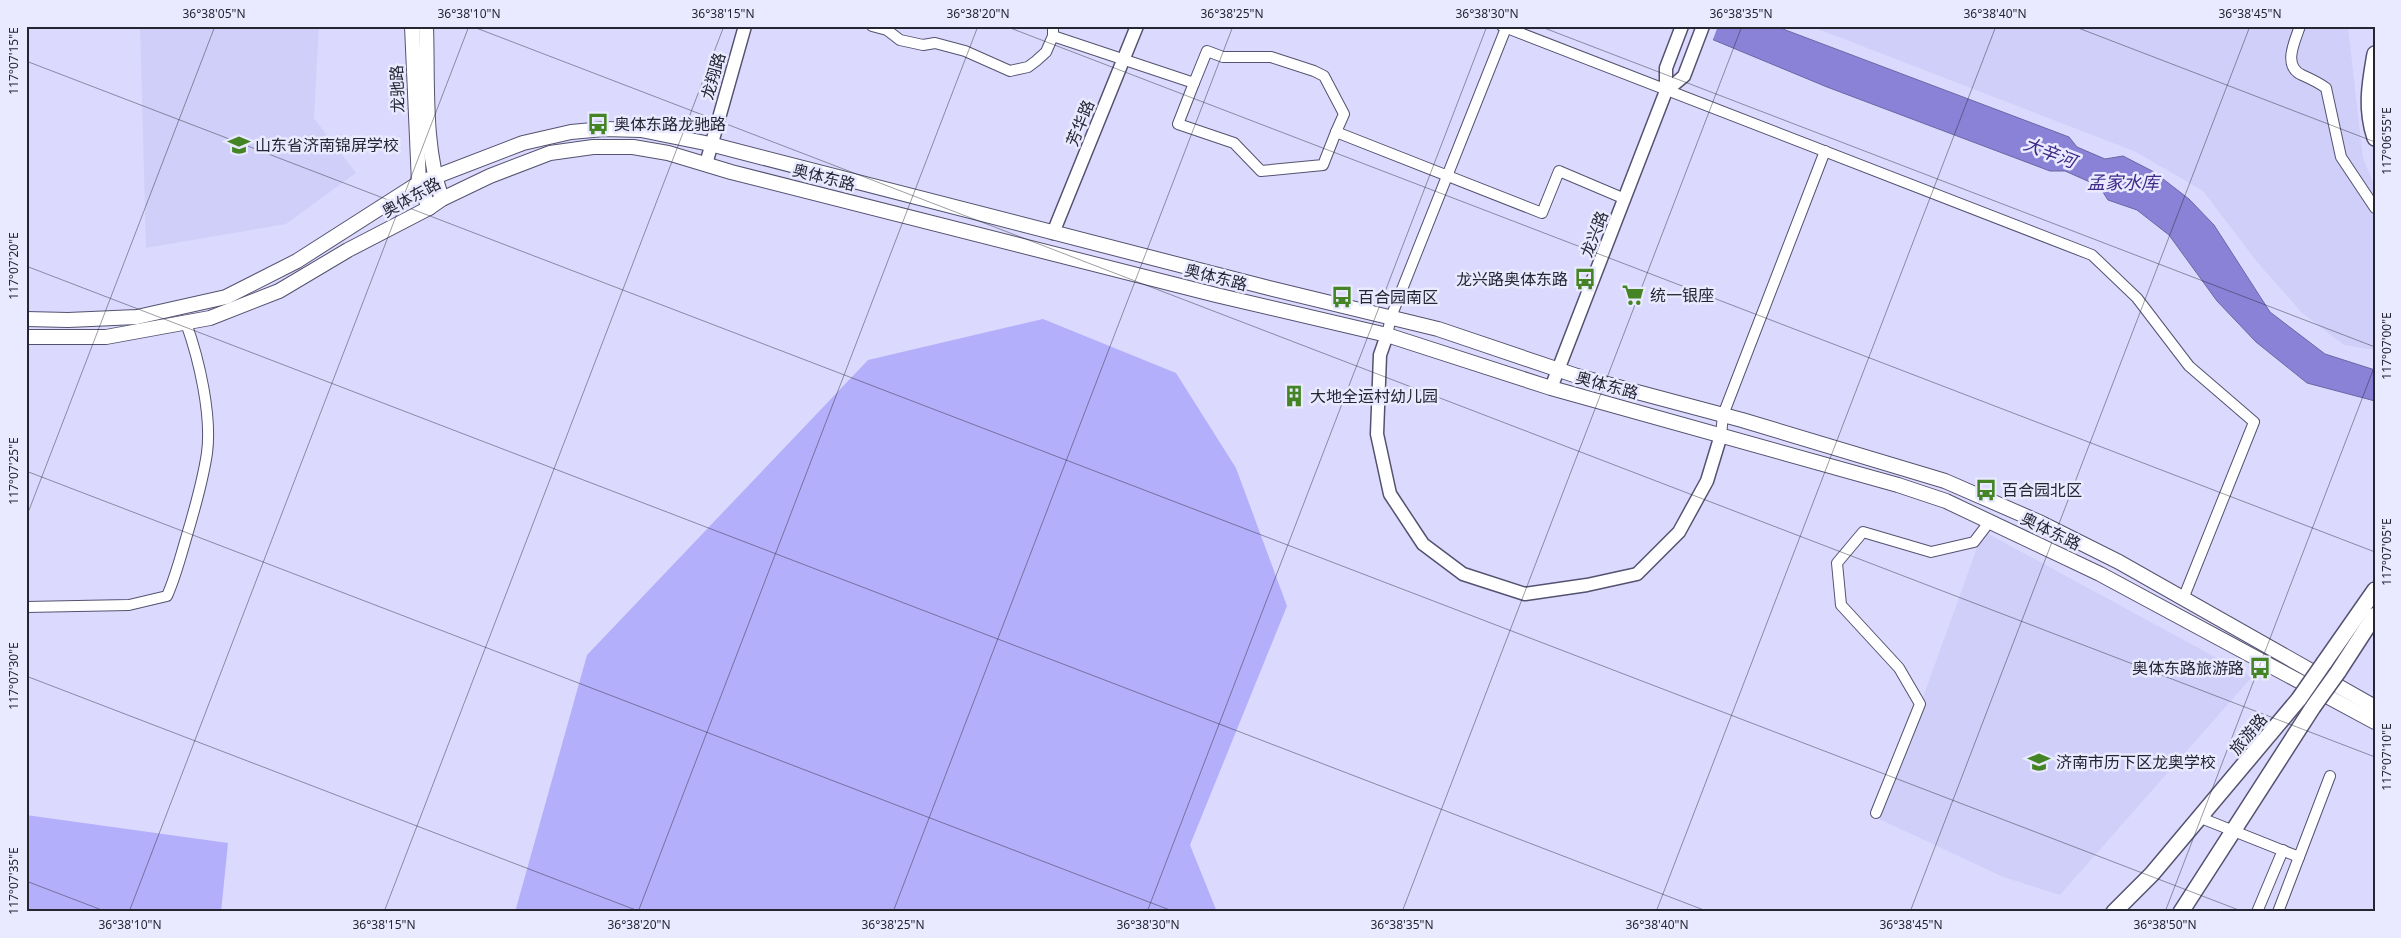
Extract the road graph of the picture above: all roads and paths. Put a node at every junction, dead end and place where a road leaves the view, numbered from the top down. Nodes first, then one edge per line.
1 (412, 26) edge
2 (426, 26) edge
3 (745, 26) edge
4 (872, 26) edge
5 (1137, 26) edge
6 (1682, 26) edge
7 (1703, 26) edge
8 (2300, 26) edge
9 (1504, 27) edge
10 (1053, 31) edge
11 (2375, 54) edge
12 (1124, 58) junction
13 (1194, 83) junction
14 (1666, 91) junction
15 (1336, 132) junction
16 (2375, 138) edge
17 (710, 144) junction
18 (1825, 151) junction
19 (706, 164) junction
20 (434, 178) junction
21 (419, 183) junction
22 (442, 199) junction
23 (1624, 199) junction
24 (429, 208) junction
25 (2375, 208) edge
26 (1054, 232) junction
27 (1391, 317) junction
28 (26, 319) edge
29 (186, 322) junction
30 (1386, 334) junction
31 (26, 337) edge
32 (1559, 368) junction
33 (1551, 388) junction
34 (1723, 415) junction
35 (1721, 435) junction
36 (1990, 521) junction
37 (2375, 590) edge
38 (2183, 599) junction
39 (26, 607) edge
40 (2375, 615) edge
41 (2375, 707) edge
42 (2375, 722) edge
43 (2330, 776) dead end
44 (1876, 813) dead end
45 (2201, 818) junction
46 (2232, 830) junction
47 (2283, 850) junction
48 (2299, 856) junction
49 (2114, 912) edge
50 (2181, 912) edge
51 (2257, 912) edge
52 (2278, 912) edge

1 - 21 main road, 龙驰路
2 - 20 main road, 龙驰路
3 - 17 street, 龙翔路
4 - 10 street
5 - 12 street, 芳华路
6 - 14 street, 龙兴路
7 - 14 street, 龙兴路
8 - 25 street
9 - 14 street
9 - 27 street
10 - 12 street
11 - 16 main road
12 - 13 street
12 - 26 street, 芳华路
13 - 15 street
13 - 15 street
14 - 18 street
14 - 23 street, 龙兴路
15 - 23 street
17 - 19 street, 龙翔路
17 - 20 main road
17 - 26 main road
18 - 34 street
18 - 38 street
19 - 22 main road, 奥体东路
19 - 30 main road, 奥体东路
20 - 21 main road
20 - 22 main road, 龙驰路
21 - 24 main road, 龙驰路
21 - 28 main road
22 - 24 main road, 奥体东路
23 - 32 street, 龙兴路
24 - 29 main road, 奥体东路
26 - 27 main road
27 - 30 street
27 - 32 main road
29 - 31 main road, 奥体东路
29 - 39 street
30 - 33 main road, 奥体东路
30 - 35 street
32 - 33 street, 龙兴路
32 - 34 main road
33 - 35 main road, 奥体东路
34 - 35 street
34 - 38 main road
35 - 36 main road, 奥体东路
36 - 42 main road, 奥体东路
36 - 44 street
37 - 45 main road, 旅游路, bridge
38 - 41 main road
40 - 46 main road, bridge
43 - 48 street
45 - 46 street
45 - 49 main road, 旅游路
46 - 47 street
46 - 50 main road
47 - 48 street
47 - 51 street
48 - 52 street

